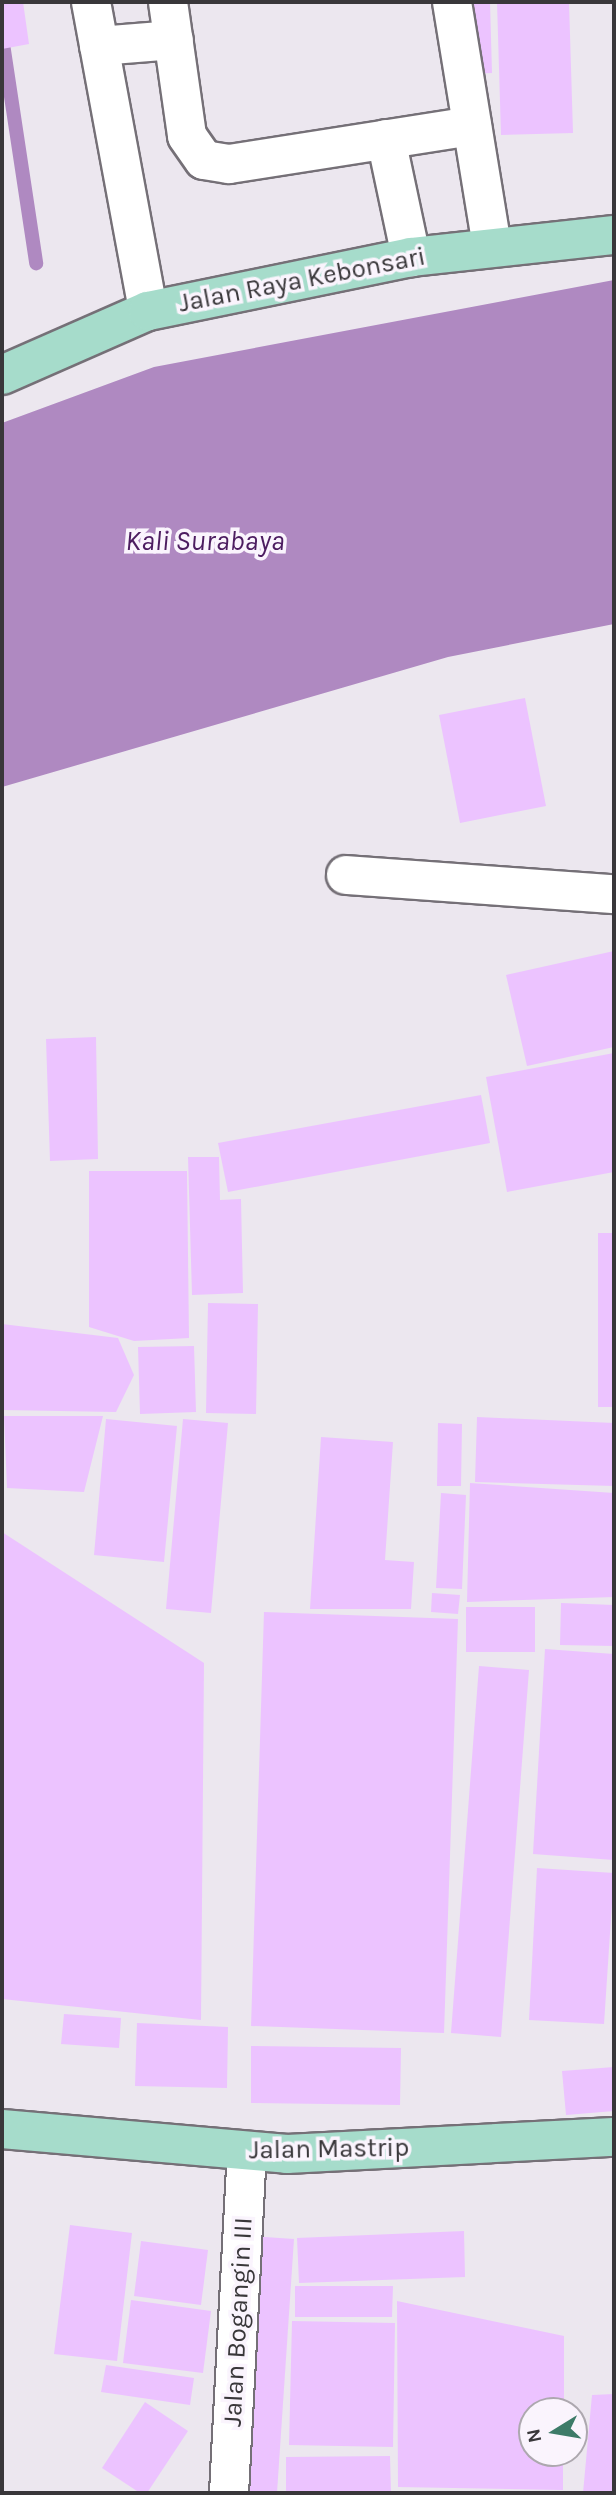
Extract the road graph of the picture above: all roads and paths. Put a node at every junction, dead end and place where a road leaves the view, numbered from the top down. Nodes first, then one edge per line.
1 (91, 2) edge
2 (168, 2) edge
3 (452, 2) edge
4 (174, 40) junction
5 (99, 46) junction
6 (472, 126) junction
7 (386, 139) junction
8 (614, 235) edge
9 (492, 247) junction
10 (411, 257) junction
11 (148, 311) junction
12 (3, 371) edge
13 (346, 875) dead end
14 (614, 894) edge
15 (2, 2129) edge
16 (614, 2137) edge
17 (247, 2151) junction
18 (229, 2493) edge

1 - 5 street
2 - 4 street
3 - 6 street
4 - 5 street
4 - 7 street
5 - 11 street
6 - 7 street
6 - 9 street
7 - 10 street
8 - 9 main road, Jalan Raya Kebonsari
9 - 10 main road, Jalan Raya Kebonsari
10 - 11 main road, Jalan Raya Kebonsari
11 - 12 main road, Jalan Raya Kebonsari
13 - 14 street
15 - 17 main road, Jalan Mastrip
16 - 17 main road, Jalan Mastrip
17 - 18 street, Jalan Bogangin III

